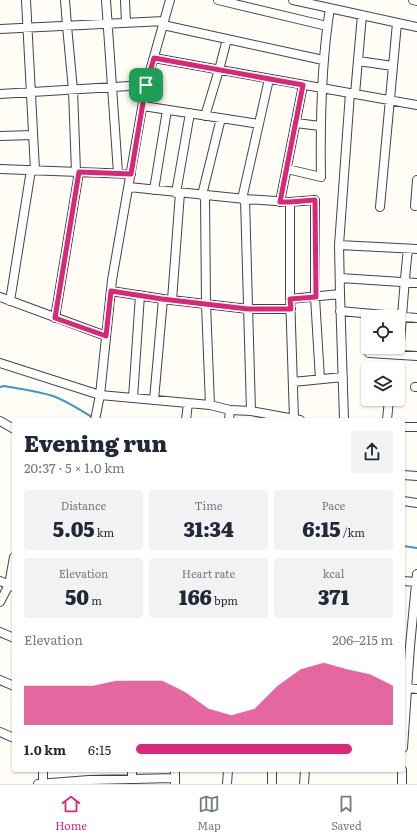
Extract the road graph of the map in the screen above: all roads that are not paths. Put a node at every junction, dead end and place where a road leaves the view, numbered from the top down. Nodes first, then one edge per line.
1 (26, 0) edge
2 (66, 0) edge
3 (106, 0) edge
4 (125, 0) edge
5 (170, 0) edge
6 (218, 0) edge
7 (292, 0) edge
8 (413, 0) edge
9 (417, 1) edge
10 (330, 8) junction
11 (362, 15) junction
12 (126, 23) junction
13 (164, 23) junction
14 (397, 23) junction
15 (107, 24) junction
16 (67, 26) junction
17 (327, 26) junction
18 (417, 27) edge
19 (27, 28) junction
20 (0, 29) edge
21 (227, 39) junction
22 (154, 58) junction
23 (323, 60) junction
24 (358, 61) junction
25 (393, 66) junction
26 (219, 70) junction
27 (269, 79) junction
28 (146, 85) junction
29 (303, 85) junction
30 (111, 87) junction
31 (321, 88) junction
32 (73, 90) junction
33 (30, 93) junction
34 (0, 94) edge
35 (352, 94) junction
36 (390, 100) junction
37 (417, 105) edge
38 (143, 106) junction
39 (167, 110) junction
40 (190, 113) junction
41 (205, 116) junction
42 (221, 118) junction
43 (296, 123) junction
44 (259, 124) junction
45 (320, 126) junction
46 (33, 135) junction
47 (0, 136) edge
48 (0, 169) edge
49 (287, 169) junction
50 (33, 170) junction
51 (78, 172) junction
52 (118, 173) junction
53 (131, 174) junction
54 (417, 180) edge
55 (129, 187) junction
56 (154, 190) junction
57 (178, 193) junction
58 (204, 195) junction
59 (243, 199) junction
60 (280, 202) junction
61 (290, 202) junction
62 (380, 206) dead end
63 (416, 206) dead end
64 (340, 245) junction
65 (408, 249) junction
66 (417, 250) edge
67 (340, 278) junction
68 (404, 282) junction
69 (417, 283) edge
70 (111, 291) junction
71 (340, 294) junction
72 (140, 295) junction
73 (0, 297) edge
74 (316, 297) junction
75 (162, 299) junction
76 (290, 299) junction
77 (172, 300) junction
78 (10, 301) junction
79 (206, 304) junction
80 (248, 309) junction
81 (291, 309) junction
82 (402, 310) edge
83 (340, 311) junction
84 (361, 313) edge
85 (405, 317) edge
86 (55, 318) junction
87 (417, 318) edge
88 (106, 336) junction
89 (384, 354) edge
90 (399, 355) joint
91 (417, 356) edge
92 (0, 363) edge
93 (343, 377) junction
94 (320, 379) junction
95 (293, 382) junction
96 (100, 395) junction
97 (133, 398) junction
98 (154, 400) junction
99 (188, 403) junction
100 (210, 405) junction
101 (388, 406) edge
102 (230, 410) junction
103 (251, 412) junction
104 (266, 417) edge
105 (95, 418) edge
106 (186, 418) edge
107 (229, 418) edge
108 (282, 418) edge
109 (297, 418) edge
110 (344, 418) edge
111 (387, 418) edge
112 (0, 421) edge
113 (405, 427) edge
114 (417, 427) edge
115 (12, 428) edge
116 (405, 475) edge
117 (417, 476) edge
118 (405, 501) edge
119 (417, 503) edge
120 (417, 578) edge
121 (0, 581) edge
122 (405, 581) edge
123 (11, 586) edge
124 (0, 602) edge
125 (0, 632) edge
126 (12, 637) edge
127 (407, 645) edge
128 (0, 680) edge
129 (12, 685) edge
130 (407, 688) junction
131 (417, 689) edge
132 (405, 718) edge
133 (0, 732) edge
134 (12, 737) edge
135 (43, 772) edge
136 (89, 772) edge
137 (132, 772) edge
138 (228, 772) edge
139 (272, 772) edge
140 (305, 772) edge
141 (402, 772) edge
142 (175, 777) edge
143 (132, 779) junction
144 (88, 782) edge
145 (38, 784) edge
146 (43, 784) edge
147 (227, 784) edge
148 (272, 784) edge
149 (304, 784) edge
150 (402, 784) edge

1 - 19 street
2 - 16 street
3 - 15 street
4 - 12 street
5 - 13 street
6 - 17 street
7 - 10 street
8 - 9 street
10 - 11 street
10 - 17 street
11 - 14 street
11 - 24 street
12 - 13 street
12 - 15 street
13 - 21 street
13 - 22 street
14 - 18 street
14 - 25 street
15 - 16 street
15 - 30 street
16 - 19 street
16 - 32 street
17 - 23 street
19 - 20 street
19 - 33 street
21 - 23 street
21 - 26 street
22 - 26 street
22 - 28 street
23 - 31 street
24 - 25 street
24 - 35 street
25 - 36 street
26 - 27 street
26 - 41 street
27 - 29 street
27 - 44 street
28 - 30 street
28 - 38 street
29 - 31 street
29 - 43 street
30 - 32 street
30 - 52 street
31 - 35 street
31 - 45 street
32 - 33 street
32 - 51 street
33 - 34 street
33 - 46 street
35 - 36 street
35 - 64 street
36 - 37 street
36 - 62 street
38 - 39 street
38 - 53 street
39 - 40 street
39 - 56 street
40 - 41 street
40 - 57 street
41 - 42 street
42 - 44 street
42 - 58 street
43 - 45 street
43 - 49 street
44 - 59 street
45 - 49 street
46 - 47 street
46 - 50 street
48 - 50 street
49 - 60 street
50 - 51 street
50 - 78 street
51 - 52 street
51 - 86 street
52 - 53 street
53 - 55 street
54 - 63 street
55 - 56 street
55 - 70 street
56 - 57 street
57 - 58 street
57 - 77 street
58 - 59 street
58 - 79 street
59 - 60 street
59 - 80 street
60 - 61 street
61 - 74 street
61 - 76 street
64 - 65 street
64 - 67 street
65 - 66 street
65 - 68 street
67 - 68 street
67 - 71 street
68 - 69 street
68 - 82 street
70 - 72 street
70 - 88 street
71 - 74 street
71 - 83 street
72 - 75 street
72 - 97 street
73 - 78 street
74 - 76 street
74 - 94 street
75 - 77 street
75 - 98 street
76 - 81 street
77 - 79 street
78 - 86 street
79 - 80 street
79 - 100 street
80 - 81 street
80 - 103 street
81 - 95 street
83 - 84 street
83 - 93 street
85 - 87 street
86 - 88 street
88 - 96 street
89 - 90 street
90 - 91 street
92 - 96 street
93 - 94 street
93 - 110 street
94 - 95 street
95 - 109 street
96 - 97 street
96 - 105 street
97 - 98 street
98 - 99 street
99 - 100 street
99 - 106 street
100 - 102 street
101 - 111 street
102 - 103 street
102 - 107 street
103 - 104 street
104 - 108 street
112 - 115 street
113 - 114 street
116 - 117 street
118 - 119 street
120 - 122 street
120 - 127 street
121 - 123 street
123 - 124 street
125 - 126 street
127 - 130 street
128 - 129 street
130 - 131 street
130 - 132 street
133 - 134 street
135 - 146 street
136 - 144 street
137 - 143 street
138 - 147 street
139 - 148 street
140 - 149 street
141 - 150 street
142 - 143 street
143 - 144 street
144 - 146 street
145 - 146 street

